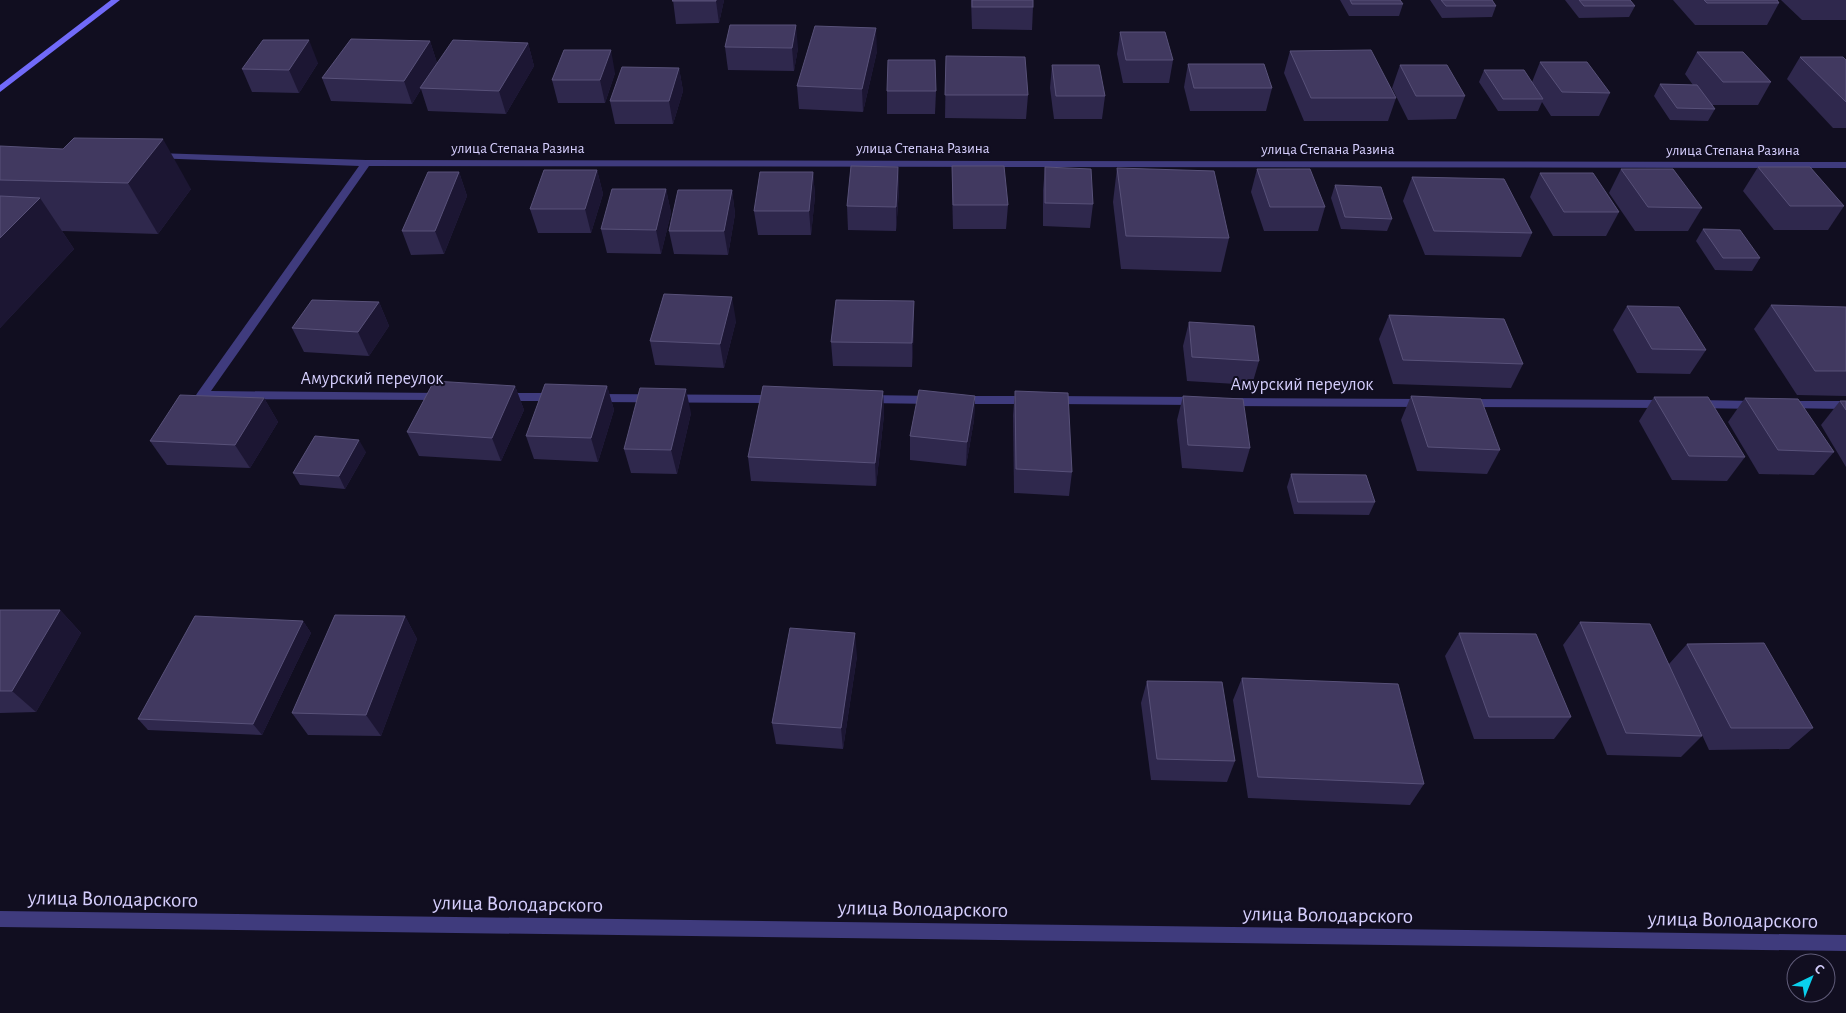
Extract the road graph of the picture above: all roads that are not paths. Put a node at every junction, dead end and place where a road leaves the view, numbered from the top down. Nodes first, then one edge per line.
1 (116, 0) edge
2 (0, 89) edge
3 (148, 156) edge
4 (366, 163) junction
5 (1846, 165) edge
6 (451, 397) edge
7 (491, 397) edge
8 (790, 399) edge
9 (860, 399) edge
10 (1438, 403) edge
11 (1457, 403) edge
12 (1846, 405) edge
13 (0, 919) edge
14 (1846, 943) edge

1 - 2 main road
3 - 4 street, улица Степана Разина
4 - 5 street, улица Степана Разина
4 - 6 street, Амурский переулок
7 - 8 street
9 - 10 street, Амурский переулок
11 - 12 street
13 - 14 street, улица Володарского

